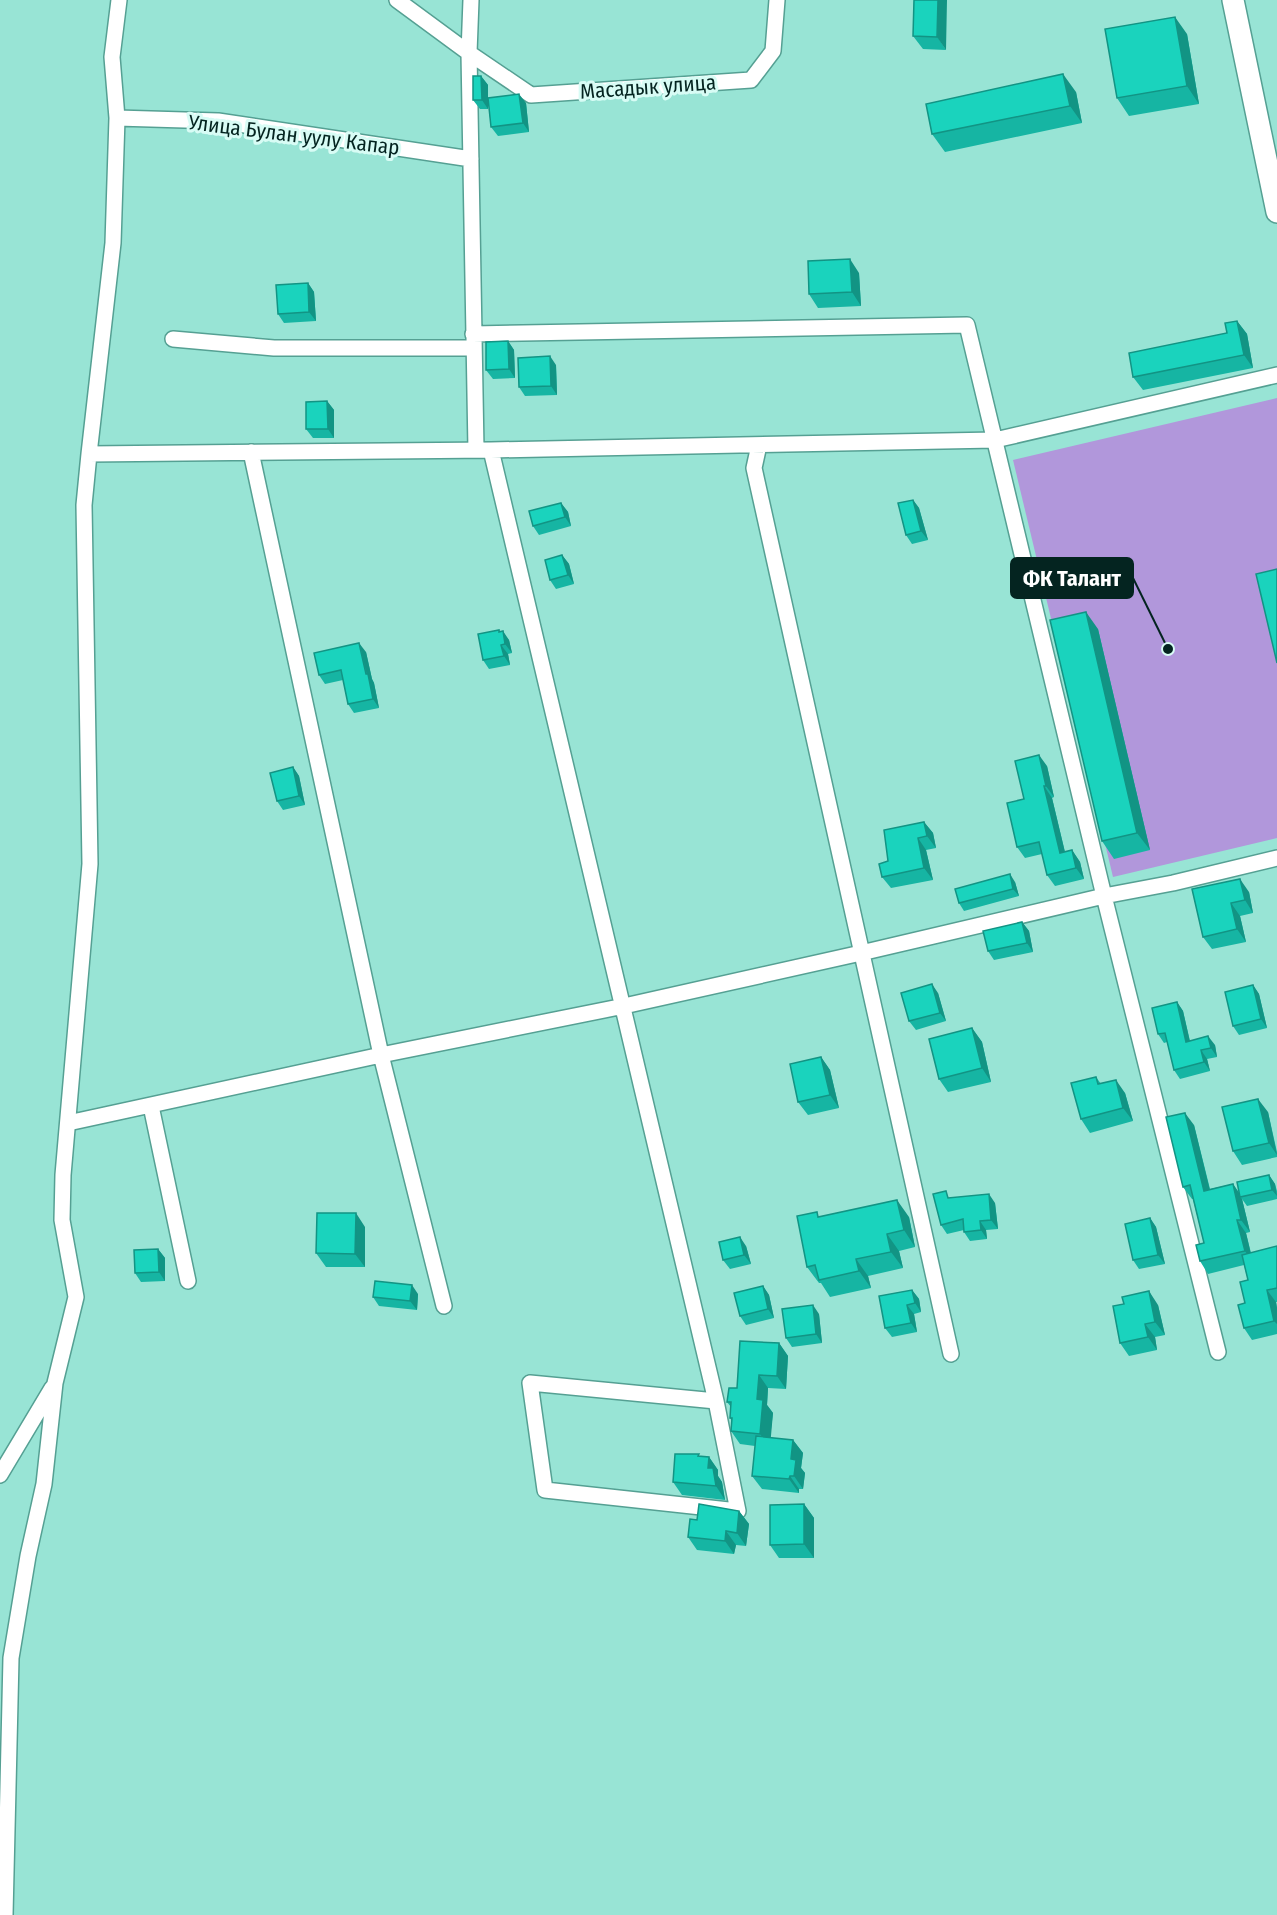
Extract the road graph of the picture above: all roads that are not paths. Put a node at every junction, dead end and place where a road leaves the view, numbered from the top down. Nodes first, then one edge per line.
1 (119, 0) edge
2 (397, 0) edge
3 (471, 0) edge
4 (777, 0) edge
5 (1233, 0) edge
6 (469, 53) junction
7 (117, 118) junction
8 (471, 159) junction
9 (1277, 212) edge
10 (173, 339) dead end
11 (473, 341) junction
12 (1277, 375) edge
13 (995, 440) junction
14 (759, 445) junction
15 (483, 450) junction
16 (250, 452) junction
17 (89, 453) junction
18 (1277, 858) edge
19 (1104, 896) junction
20 (861, 953) junction
21 (624, 1005) junction
22 (381, 1055) junction
23 (151, 1106) junction
24 (68, 1123) junction
25 (188, 1281) dead end
26 (444, 1306) dead end
27 (1218, 1352) dead end
28 (951, 1353) dead end
29 (55, 1383) junction
30 (716, 1401) junction
31 (0, 1475) edge
32 (5, 1915) edge

1 - 7 street
2 - 6 street
3 - 6 street
4 - 6 street, Масадык улица
5 - 9 main road
6 - 8 street
7 - 8 street, Улица Булан уулу Капар
7 - 17 street
8 - 11 street
10 - 11 street
11 - 13 street
11 - 15 street
12 - 13 street
13 - 14 street
13 - 19 street
14 - 15 street
14 - 20 street
15 - 16 street
15 - 21 street
16 - 17 street
16 - 22 street
17 - 24 street
18 - 19 street
19 - 20 street
19 - 27 street
20 - 21 street
20 - 28 street
21 - 22 street
21 - 30 street
22 - 23 street
22 - 26 street
23 - 24 street
23 - 25 street
24 - 29 street
29 - 31 street
29 - 32 street
30 - 30 street

